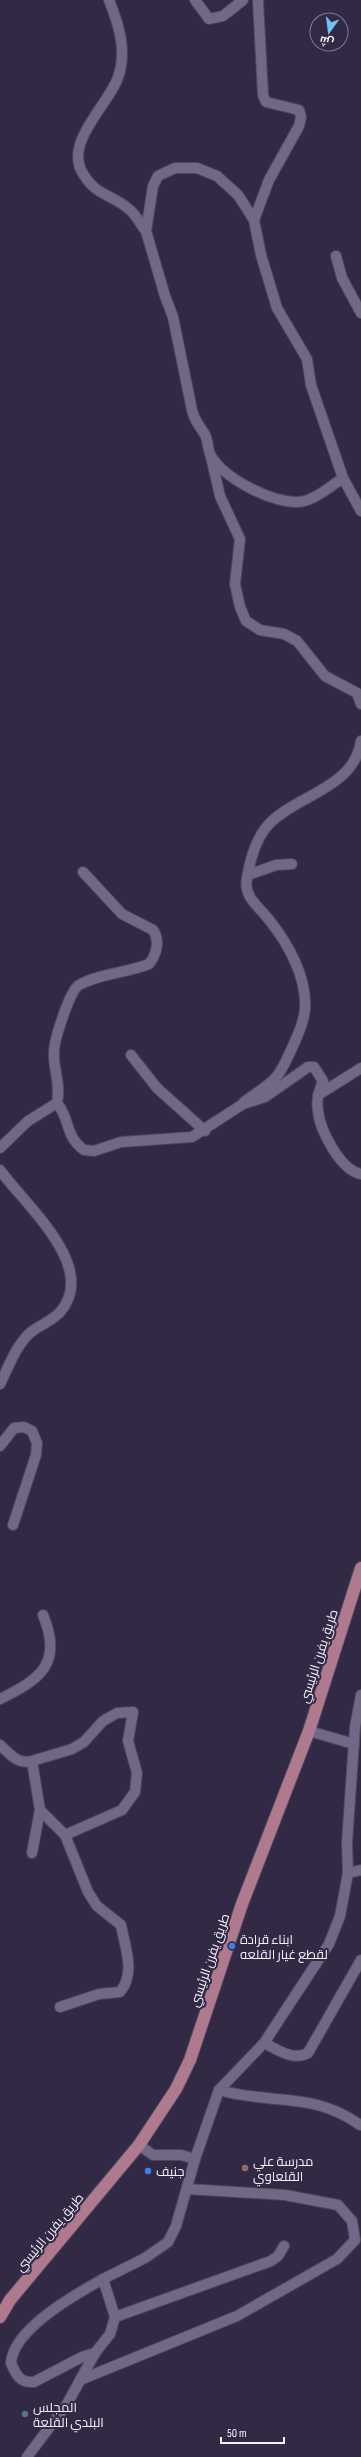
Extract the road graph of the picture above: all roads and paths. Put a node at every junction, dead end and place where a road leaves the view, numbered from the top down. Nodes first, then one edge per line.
1 (109, 0) edge
2 (195, 0) edge
3 (243, 0) edge
4 (258, 0) edge
5 (254, 220) junction
6 (146, 231) junction
7 (336, 256) dead end
8 (361, 313) edge
9 (211, 456) junction
10 (343, 478) junction
11 (361, 511) edge
12 (361, 704) edge
13 (361, 744) edge
14 (292, 864) dead end
15 (83, 872) dead end
16 (248, 875) junction
17 (131, 1055) dead end
18 (361, 1068) edge
19 (318, 1095) junction
20 (57, 1103) junction
21 (243, 1104) junction
22 (205, 1130) junction
23 (0, 1148) edge
24 (0, 1170) edge
25 (361, 1174) edge
26 (0, 1384) edge
27 (0, 1446) edge
28 (13, 1525) dead end
29 (361, 1568) edge
30 (42, 1615) dead end
31 (361, 1695) edge
32 (0, 1699) edge
33 (358, 1726) edge
34 (309, 1731) junction
35 (354, 1744) junction
36 (0, 1745) edge
37 (32, 1761) junction
38 (356, 1782) edge
39 (40, 1810) junction
40 (65, 1835) junction
41 (32, 1853) dead end
42 (361, 1870) edge
43 (348, 1873) junction
44 (361, 1960) edge
45 (60, 2007) dead end
46 (264, 2043) junction
47 (219, 2090) junction
48 (360, 2125) dead end
49 (139, 2145) junction
50 (195, 2159) junction
51 (187, 2189) junction
52 (358, 2238) edge
53 (284, 2246) dead end
54 (103, 2279) junction
55 (0, 2317) edge
56 (115, 2317) junction
57 (95, 2354) junction
58 (80, 2380) junction
59 (27, 2457) edge

1 - 6 street
2 - 3 street
4 - 5 street
5 - 6 street
5 - 10 street
6 - 9 street
7 - 8 street
9 - 10 street
9 - 12 street
10 - 11 street
13 - 16 street
14 - 16 street
15 - 20 street
16 - 21 street
17 - 22 street
18 - 19 street
19 - 21 street
19 - 25 street
20 - 22 street
20 - 23 street
21 - 22 street
24 - 26 street
27 - 28 street
29 - 34 main road, طريق يفرن الرئيسي
30 - 32 street
31 - 33 street
33 - 35 street
34 - 35 street
34 - 49 main road, طريق يفرن الرئيسي
35 - 38 street
36 - 37 street
37 - 39 street
37 - 40 street
38 - 43 street
39 - 40 street
39 - 41 street
40 - 45 street
42 - 43 street
43 - 46 street
44 - 46 street
46 - 47 street
47 - 48 street
47 - 50 street
49 - 50 street
49 - 55 main road, طريق يفرن الرئيسي
50 - 51 street
51 - 52 street
51 - 54 street
52 - 58 street
53 - 56 street
54 - 56 street
54 - 57 street
56 - 57 street
57 - 58 street
58 - 59 street

